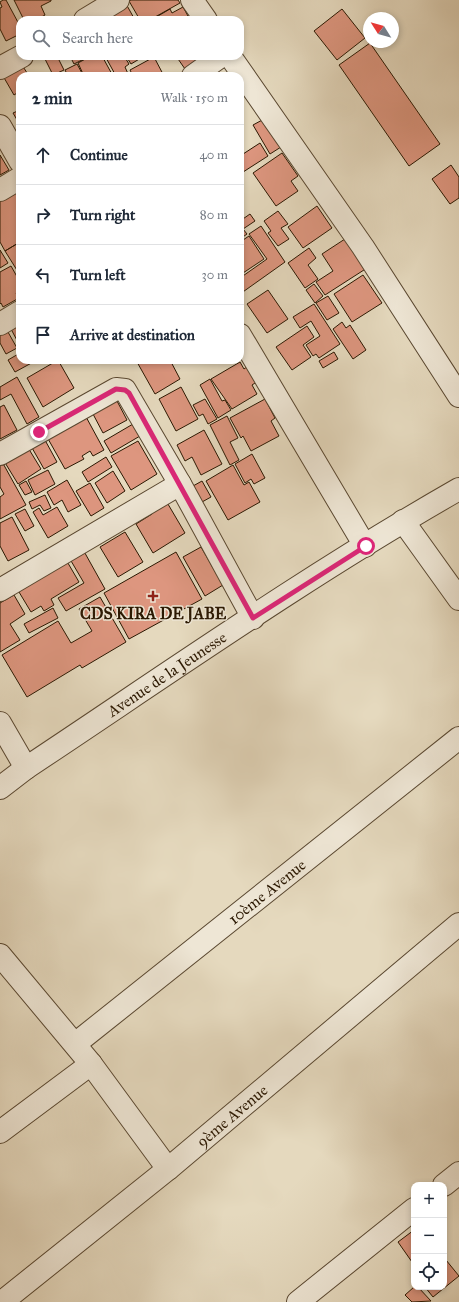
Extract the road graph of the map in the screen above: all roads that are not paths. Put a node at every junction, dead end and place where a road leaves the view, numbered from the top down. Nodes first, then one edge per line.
1 (118, 0) edge
2 (192, 0) edge
3 (92, 16) edge
4 (203, 16) edge
5 (16, 59) edge
6 (215, 60) edge
7 (233, 60) edge
8 (0, 68) edge
9 (199, 72) edge
10 (241, 72) edge
11 (244, 76) edge
12 (0, 126) edge
13 (16, 154) edge
14 (16, 180) edge
15 (0, 190) edge
16 (16, 314) edge
17 (0, 324) edge
18 (244, 342) edge
19 (459, 396) edge
20 (0, 454) edge
21 (180, 484) junction
22 (459, 489) edge
23 (403, 521) junction
24 (366, 546) junction
25 (0, 590) edge
26 (459, 599) edge
27 (253, 618) junction
28 (0, 723) edge
29 (459, 738) edge
30 (26, 768) junction
31 (0, 788) edge
32 (459, 924) edge
33 (4, 969) edge
34 (75, 1044) junction
35 (91, 1064) junction
36 (0, 1132) edge
37 (168, 1169) junction
38 (459, 1173) edge
39 (447, 1183) edge
40 (411, 1211) edge
41 (2, 1302) edge
42 (298, 1302) edge

1 - 3 street
2 - 4 street
5 - 8 street
6 - 9 street
7 - 10 street
11 - 19 street
12 - 13 street
14 - 15 street
16 - 17 street
18 - 24 street
20 - 21 street
21 - 25 street
21 - 27 street
22 - 23 street, Avenue de la Jeunesse
23 - 24 street, Avenue de la Jeunesse
23 - 26 street
24 - 27 street, Avenue de la Jeunesse
27 - 30 street, Avenue de la Jeunesse
28 - 30 street
29 - 34 street, 10ème Avenue
30 - 31 street, Avenue de la Jeunesse
32 - 37 street, 9ème Avenue
33 - 34 street
34 - 35 street
35 - 36 street
35 - 37 street
37 - 41 street, 9ème Avenue
38 - 39 street
40 - 42 street

